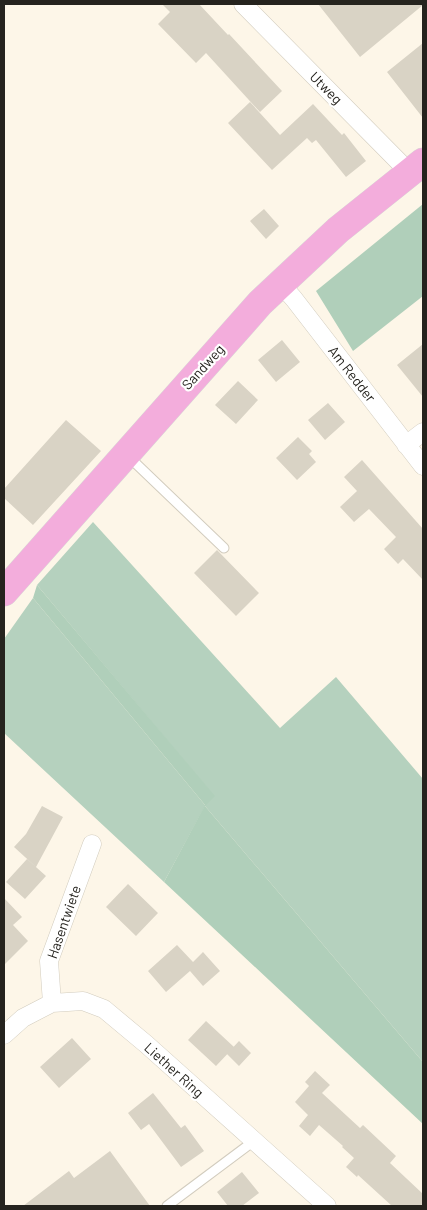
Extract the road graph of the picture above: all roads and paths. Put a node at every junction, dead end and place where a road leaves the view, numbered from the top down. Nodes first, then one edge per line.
1 (243, 4) edge
2 (416, 167) edge
3 (280, 283) junction
4 (423, 432) edge
5 (406, 445) junction
6 (126, 454) junction
7 (423, 466) edge
8 (224, 548) dead end
9 (4, 592) edge
10 (92, 844) dead end
11 (52, 1003) junction
12 (4, 1035) edge
13 (254, 1141) junction
14 (170, 1205) edge
15 (327, 1206) edge

1 - 2 street, Utweg
2 - 3 main road, Sandweg
3 - 5 street, Am Redder
3 - 6 main road, Sandweg
4 - 5 street
5 - 7 street, Am Redder
6 - 8 lane
6 - 9 main road, Sandweg
10 - 11 street, Hasentwiete
11 - 12 street, Liether Ring
11 - 13 street, Liether Ring
13 - 14 lane
13 - 15 street, Liether Ring

